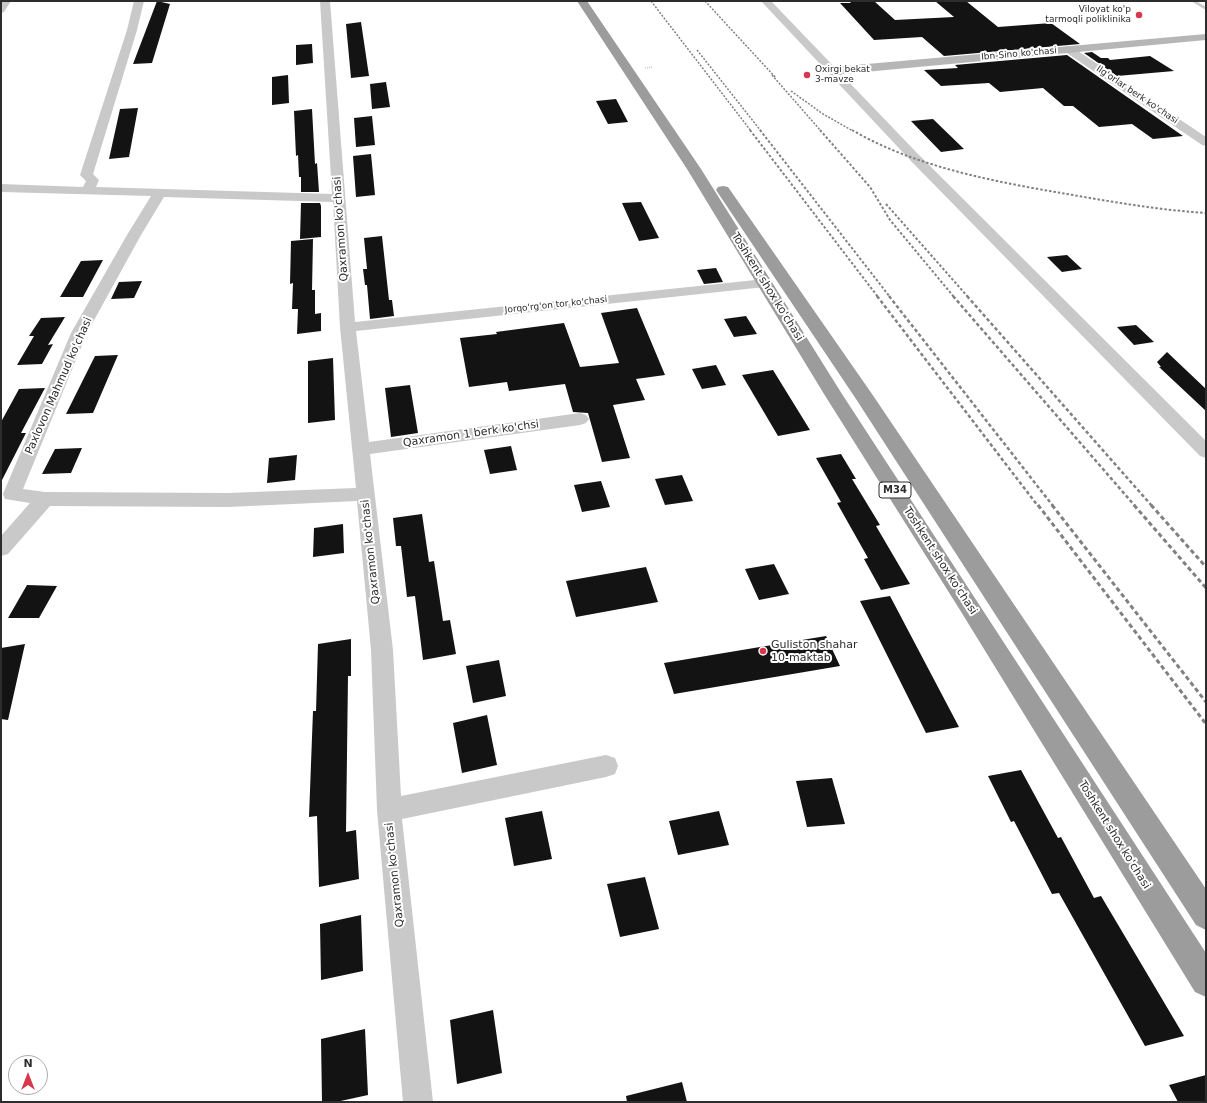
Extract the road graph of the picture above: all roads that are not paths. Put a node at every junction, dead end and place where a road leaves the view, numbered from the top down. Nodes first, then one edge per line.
1 (6, 1) edge
2 (139, 1) edge
3 (325, 1) edge
4 (582, 1) edge
5 (596, 1) edge
6 (766, 1) edge
7 (1193, 1) edge
8 (1206, 8) edge
9 (1, 10) edge
10 (1206, 36) edge
11 (1068, 49) junction
12 (833, 71) junction
13 (1206, 142) edge
14 (701, 168) junction
15 (1, 188) edge
16 (88, 190) junction
17 (160, 193) junction
18 (338, 198) junction
19 (764, 284) junction
20 (348, 327) junction
21 (580, 419) dead end
22 (362, 449) junction
23 (1206, 452) edge
24 (365, 494) junction
25 (45, 499) junction
26 (1, 549) edge
27 (606, 766) dead end
28 (389, 810) junction
29 (1206, 915) edge
30 (1206, 981) edge
31 (418, 1102) edge

1 - 9 street
2 - 16 street
3 - 18 street, Qaxramon ko'chasi
4 - 14 highway, Toshkent shox ko'chasi / M34
5 - 14 highway, Toshkent shox ko'chasi / M34
6 - 12 street
7 - 8 lane
10 - 11 main road, Ibn-Sino ko'chasi
11 - 12 main road, Ibn-Sino ko'chasi
11 - 13 street, Ilg'orlar berk ko'chasi
12 - 23 street
14 - 19 highway, Toshkent shox ko'chasi / M34
14 - 29 highway, Toshkent shox ko'chasi / M34
15 - 16 street
16 - 17 street
17 - 18 street
17 - 25 street, Paxlovon Mahmud ko'chasi
18 - 20 street, Qaxramon ko'chasi
19 - 20 street, Jorqo'rg'on tor ko'chasi
19 - 30 highway, Toshkent shox ko'chasi / M34
20 - 22 street, Qaxramon ko'chasi
21 - 22 street, Qaxramon 1 berk ko'chsi
22 - 24 street, Qaxramon ko'chasi
24 - 25 street
24 - 28 street, Qaxramon ko'chasi
25 - 26 street
27 - 28 street
28 - 31 street, Qaxramon ko'chasi

